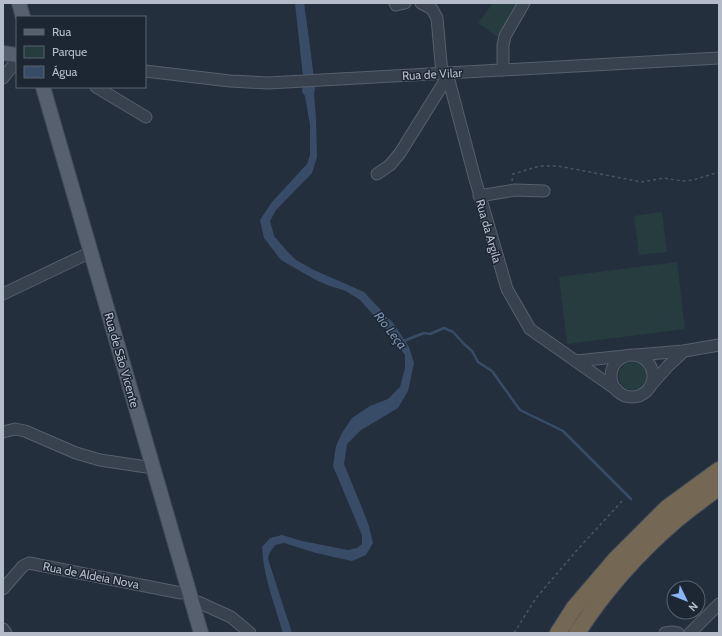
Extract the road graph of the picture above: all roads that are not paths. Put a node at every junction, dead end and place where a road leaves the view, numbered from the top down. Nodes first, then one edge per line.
1 (19, 3) edge
2 (395, 3) edge
3 (405, 3) edge
4 (421, 3) edge
5 (524, 3) edge
6 (23, 16) edge
7 (3, 53) edge
8 (16, 55) edge
9 (719, 58) edge
10 (16, 61) edge
11 (503, 70) junction
12 (146, 71) edge
13 (444, 73) junction
14 (3, 78) edge
15 (43, 88) edge
16 (98, 88) edge
17 (146, 117) dead end
18 (377, 174) dead end
19 (544, 191) dead end
20 (479, 196) junction
21 (91, 252) junction
22 (3, 294) edge
23 (719, 345) edge
24 (684, 351) junction
25 (630, 355) junction
26 (576, 361) junction
27 (618, 390) junction
28 (648, 390) junction
29 (3, 432) edge
30 (153, 468) junction
31 (719, 470) edge
32 (719, 487) edge
33 (3, 589) edge
34 (191, 597) junction
35 (719, 604) edge
36 (3, 629) edge
37 (6, 633) edge
38 (201, 633) edge
39 (250, 633) edge
40 (558, 633) edge
41 (577, 633) edge
42 (665, 633) edge
43 (678, 633) edge
44 (690, 633) edge

1 - 6 main road
2 - 3 street
4 - 13 street, Rua da Argila
5 - 11 street
7 - 8 main road
9 - 11 street, Rua de Vilar
10 - 14 street
11 - 13 street, Rua de Vilar
12 - 13 street, Rua de Vilar
13 - 18 street
13 - 20 street, Rua da Argila
15 - 21 main road, Rua de São Vicente
16 - 17 street
19 - 20 street
20 - 26 street, Rua da Argila
21 - 22 street
21 - 30 main road, Rua de São Vicente
23 - 24 street
24 - 25 street
24 - 28 street
25 - 26 street
25 - 27 street
25 - 28 street
26 - 27 street, Rua da Argila
27 - 28 street, Rua da Argila
29 - 30 street
30 - 34 main road, Rua de São Vicente
31 - 40 highway
32 - 41 highway
33 - 34 street, Rua de Aldeia Nova
34 - 38 main road, Rua de São Vicente
34 - 39 street
35 - 44 street
36 - 37 street
42 - 43 street

